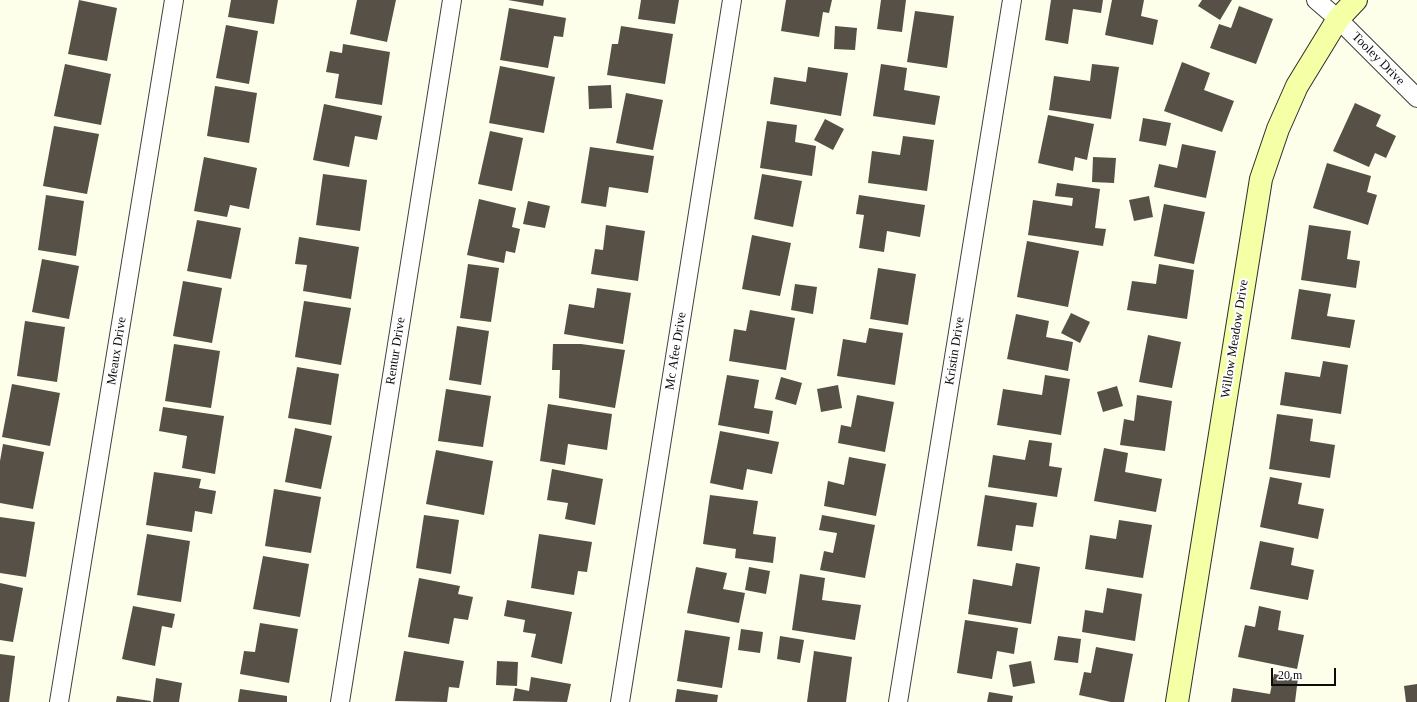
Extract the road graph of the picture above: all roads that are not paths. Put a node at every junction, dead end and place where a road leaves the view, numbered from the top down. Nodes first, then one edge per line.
1 (174, 0) edge
2 (452, 0) edge
3 (732, 0) edge
4 (1012, 0) edge
5 (1316, 0) edge
6 (1356, 0) edge
7 (1338, 19) junction
8 (1417, 98) edge
9 (59, 702) edge
10 (340, 702) edge
11 (620, 702) edge
12 (898, 702) edge
13 (1178, 702) edge

1 - 9 street, Meaux Drive
2 - 10 street, Rentur Drive
3 - 11 street, Mc Afee Drive
4 - 12 street, Kristin Drive
5 - 7 street, Tooley Drive
6 - 7 street, Willow Meadow Drive
7 - 8 street, Tooley Drive
7 - 13 street, Willow Meadow Drive

